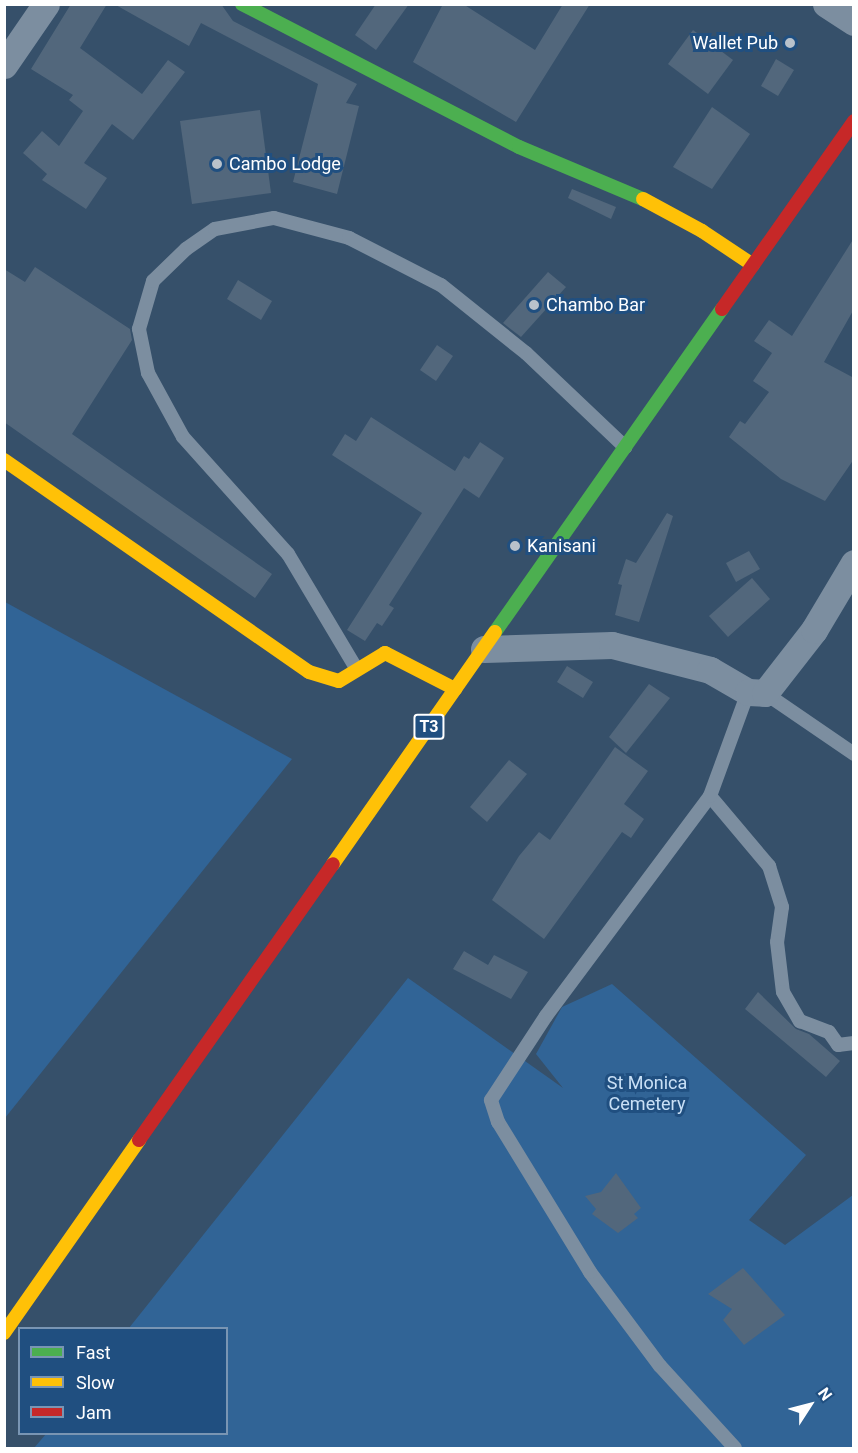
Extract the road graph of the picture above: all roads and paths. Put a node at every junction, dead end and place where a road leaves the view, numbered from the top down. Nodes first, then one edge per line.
1 (46, 4) edge
2 (242, 4) edge
3 (826, 4) edge
4 (854, 22) edge
5 (4, 65) edge
6 (854, 121) edge
7 (753, 265) junction
8 (625, 447) junction
9 (4, 460) edge
10 (854, 563) edge
11 (484, 649) junction
12 (356, 668) junction
13 (455, 689) junction
14 (756, 693) junction
15 (854, 754) edge
16 (710, 796) junction
17 (854, 1043) edge
18 (4, 1333) edge
19 (735, 1449) edge

1 - 5 street
2 - 7 main road
3 - 4 street
6 - 7 main road, T3
7 - 8 main road, T3
8 - 11 main road, T3
8 - 12 lane
9 - 12 main road
10 - 14 street
11 - 13 main road, T3
11 - 14 street
12 - 13 main road
13 - 18 main road, T3
14 - 15 lane
14 - 16 lane
16 - 17 lane
16 - 19 lane

